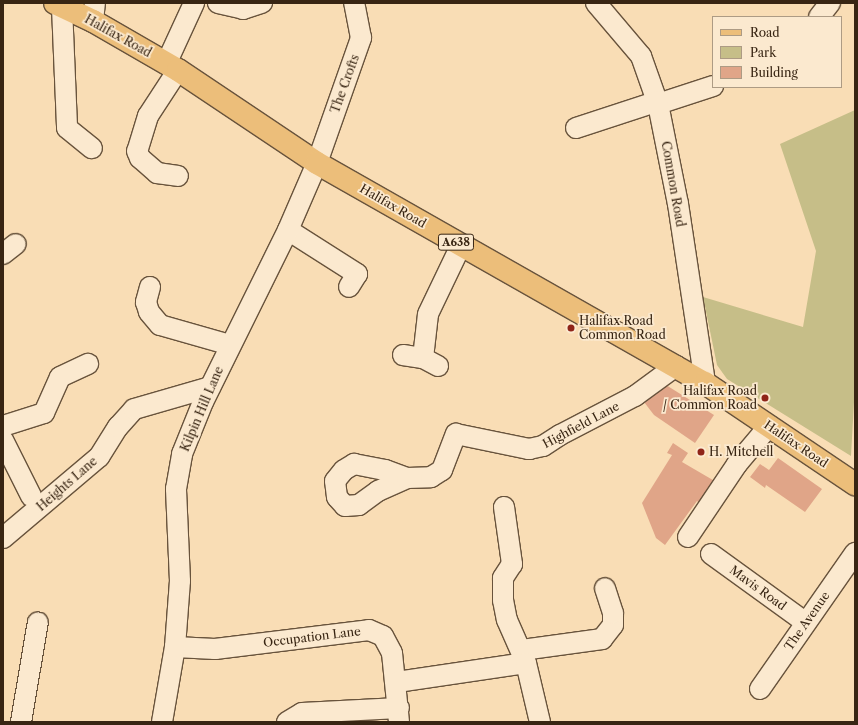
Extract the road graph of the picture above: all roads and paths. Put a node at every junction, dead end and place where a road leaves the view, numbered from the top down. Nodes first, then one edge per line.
1 (194, 3) edge
2 (218, 3) edge
3 (262, 3) edge
4 (354, 3) edge
5 (596, 3) edge
6 (830, 3) edge
7 (58, 5) edge
8 (94, 12) edge
9 (820, 16) edge
10 (172, 67) junction
11 (712, 86) edge
12 (658, 103) junction
13 (576, 128) dead end
14 (92, 148) dead end
15 (317, 163) junction
16 (178, 176) dead end
17 (288, 230) junction
18 (461, 245) junction
19 (150, 287) dead end
20 (349, 287) dead end
21 (230, 345) junction
22 (403, 355) dead end
23 (88, 364) dead end
24 (676, 366) junction
25 (705, 383) junction
26 (210, 387) junction
27 (3, 426) edge
28 (769, 426) junction
29 (3, 440) edge
30 (407, 478) dead end
31 (855, 484) edge
32 (31, 496) dead end
33 (504, 507) dead end
34 (688, 537) dead end
35 (3, 538) edge
36 (855, 553) edge
37 (711, 554) dead end
38 (605, 588) dead end
39 (38, 622) dead end
40 (805, 622) junction
41 (175, 647) junction
42 (524, 657) junction
43 (397, 682) junction
44 (760, 689) dead end
45 (399, 715) edge
46 (21, 722) edge
47 (162, 722) edge
48 (287, 722) edge
49 (540, 722) edge

1 - 10 street
2 - 3 street
4 - 15 street, The Crofts
5 - 12 street, Common Road
6 - 9 street
7 - 8 main road, Halifax Road / A638
7 - 14 street
8 - 10 main road, Halifax Road / A638
10 - 15 main road, Halifax Road / A638
10 - 16 street
11 - 12 street
12 - 13 street
12 - 25 street, Common Road
15 - 17 street, Kilpin Hill Lane
15 - 18 main road, Halifax Road / A638
17 - 20 street
17 - 21 street, Kilpin Hill Lane
18 - 22 street
18 - 24 main road, Halifax Road / A638
19 - 21 street
21 - 26 street, Kilpin Hill Lane
23 - 27 street
24 - 25 main road, Halifax Road / A638
24 - 30 street, Highfield Lane
25 - 28 main road, Halifax Road / A638
26 - 35 street, Heights Lane
26 - 41 street, Kilpin Hill Lane
28 - 31 main road, Halifax Road / A638
28 - 34 street
29 - 32 street
33 - 42 street
36 - 40 street, The Avenue
37 - 40 street, Mavis Road
38 - 42 street
39 - 46 street
40 - 44 street, The Avenue
41 - 43 street, Occupation Lane
41 - 47 street, Kilpin Hill Lane
42 - 43 street
42 - 49 street
43 - 45 street, Occupation Lane
45 - 48 street

